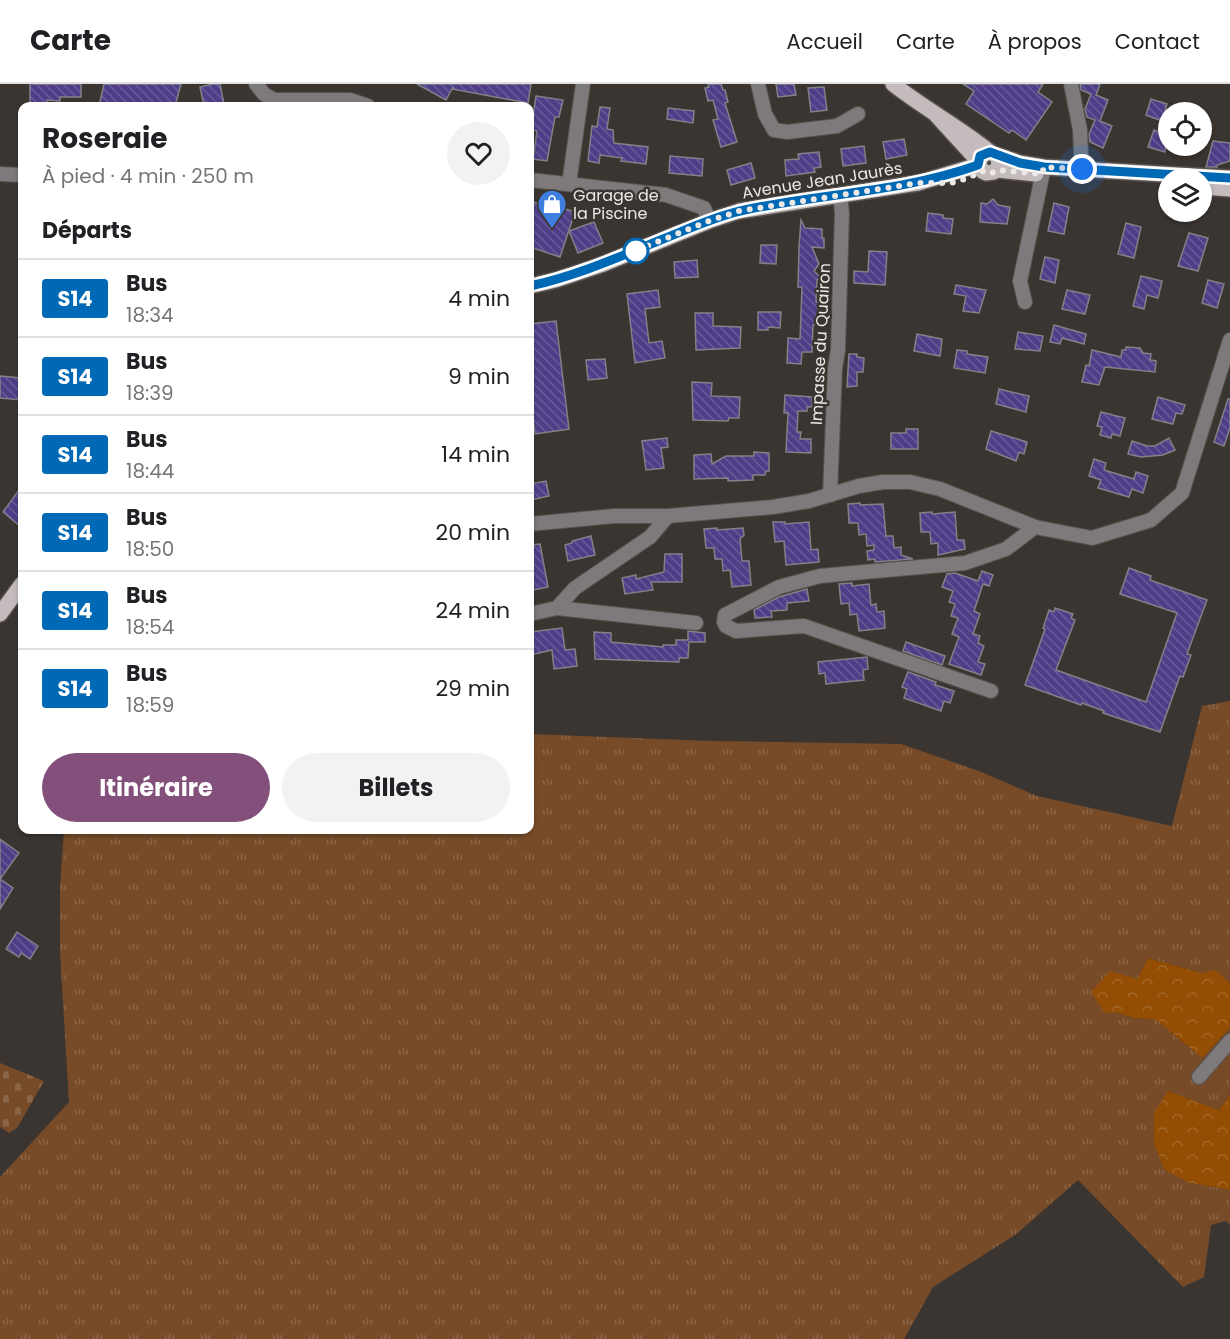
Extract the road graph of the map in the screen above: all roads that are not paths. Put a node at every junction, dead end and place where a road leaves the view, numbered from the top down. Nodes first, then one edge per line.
1 (256, 84) edge
2 (583, 84) edge
3 (758, 84) edge
4 (893, 84) edge
5 (1071, 84) edge
6 (356, 102) edge
7 (858, 114) dead end
8 (936, 115) junction
9 (956, 135) junction
10 (987, 162) junction
11 (1043, 170) junction
12 (1082, 172) junction
13 (0, 174) edge
14 (18, 175) edge
15 (948, 175) junction
16 (1230, 178) edge
17 (534, 180) edge
18 (918, 183) junction
19 (1158, 183) edge
20 (569, 184) junction
21 (1212, 188) edge
22 (1230, 189) edge
23 (840, 195) junction
24 (709, 221) junction
25 (534, 285) edge
26 (1025, 302) dead end
27 (1230, 340) edge
28 (830, 495) junction
29 (668, 516) junction
30 (534, 525) edge
31 (1035, 527) junction
32 (18, 589) edge
33 (557, 608) junction
34 (534, 613) edge
35 (0, 614) edge
36 (696, 623) dead end
37 (991, 691) dead end
38 (1230, 1041) edge
39 (1199, 1077) dead end

1 - 6 street
2 - 20 street
3 - 7 street
4 - 8 main road
5 - 12 street
8 - 9 main road
8 - 10 main road
9 - 10 main road
9 - 15 main road
10 - 11 main road, Avenue Jean Jaurès
10 - 15 main road, Avenue Jean Jaurès
10 - 18 main road, Avenue Jean Jaurès
11 - 12 main road, Avenue Jean Jaurès
11 - 26 street
12 - 16 main road, Avenue Jean Jaurès
12 - 19 main road, Avenue Jean Jaurès
13 - 14 street
15 - 18 main road, Avenue Jean Jaurès
17 - 20 street
18 - 23 main road, Avenue Jean Jaurès
20 - 24 street
21 - 22 main road
23 - 24 main road, Avenue Jean Jaurès
23 - 28 street, Impasse du Quairon
24 - 25 main road, Avenue Jean Jaurès
27 - 31 street
28 - 29 street
28 - 31 street
29 - 30 street
29 - 33 street
31 - 37 street
32 - 35 main road
33 - 34 street
33 - 36 street
38 - 39 street

